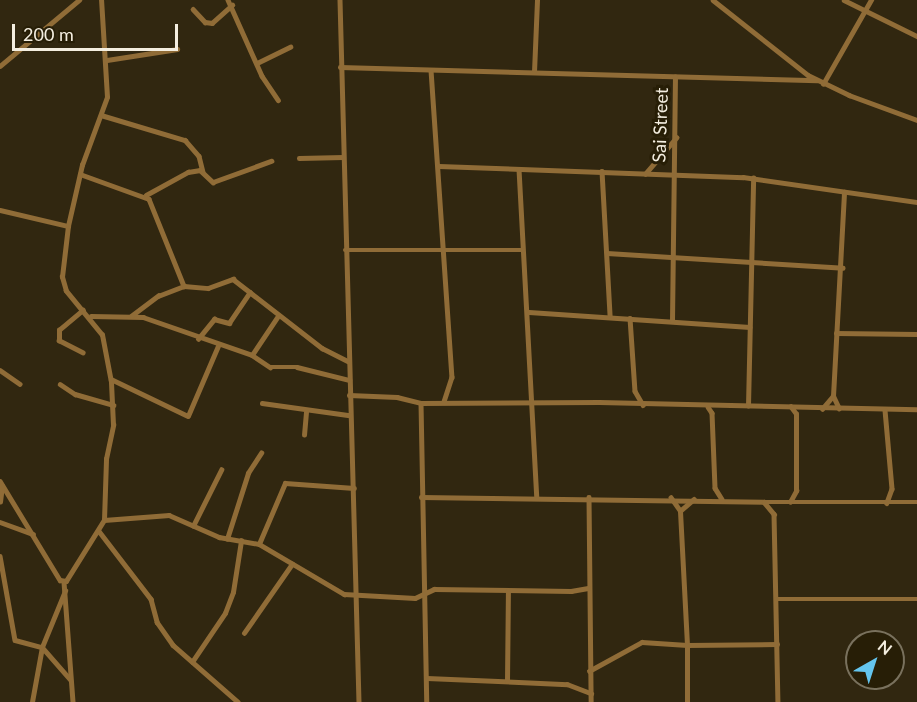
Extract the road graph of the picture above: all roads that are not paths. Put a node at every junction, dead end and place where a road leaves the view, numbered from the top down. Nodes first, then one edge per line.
1 (79, 0) edge
2 (101, 0) edge
3 (340, 0) edge
4 (537, 0) edge
5 (713, 0) edge
6 (844, 0) edge
7 (871, 0) edge
8 (230, 3) edge
9 (193, 9) dead end
10 (863, 12) junction
11 (917, 36) edge
12 (290, 47) dead end
13 (177, 49) dead end
14 (107, 60) junction
15 (257, 63) junction
16 (0, 66) edge
17 (340, 67) junction
18 (431, 70) junction
19 (534, 72) junction
20 (675, 77) junction
21 (817, 80) junction
22 (823, 84) junction
23 (278, 100) dead end
24 (101, 115) junction
25 (917, 120) edge
26 (676, 138) junction
27 (343, 157) junction
28 (299, 158) dead end
29 (271, 161) dead end
30 (439, 166) junction
31 (519, 169) junction
32 (602, 171) junction
33 (203, 172) junction
34 (672, 173) junction
35 (80, 174) junction
36 (645, 174) junction
37 (753, 178) junction
38 (844, 192) junction
39 (141, 196) junction
40 (917, 202) edge
41 (0, 210) edge
42 (68, 226) junction
43 (442, 247) junction
44 (345, 250) junction
45 (523, 250) junction
46 (607, 253) junction
47 (673, 256) junction
48 (752, 260) junction
49 (843, 268) junction
50 (184, 286) junction
51 (250, 292) junction
52 (83, 310) junction
53 (530, 312) junction
54 (131, 315) junction
55 (610, 315) junction
56 (91, 316) junction
57 (278, 316) junction
58 (630, 318) junction
59 (672, 321) junction
60 (749, 327) junction
61 (836, 333) junction
62 (917, 334) edge
63 (198, 339) junction
64 (218, 346) junction
65 (83, 353) dead end
66 (252, 355) junction
67 (348, 362) junction
68 (0, 370) edge
69 (111, 379) junction
70 (349, 380) junction
71 (20, 384) dead end
72 (60, 384) dead end
73 (349, 394) junction
74 (833, 396) junction
75 (444, 401) junction
76 (262, 403) dead end
77 (532, 403) junction
78 (421, 404) junction
79 (113, 405) junction
80 (643, 405) junction
81 (748, 406) junction
82 (708, 407) junction
83 (791, 407) junction
84 (822, 409) junction
85 (839, 409) junction
86 (917, 409) edge
87 (885, 410) junction
88 (306, 412) junction
89 (349, 415) junction
90 (304, 435) dead end
91 (261, 453) dead end
92 (221, 470) dead end
93 (1, 483) edge
94 (354, 488) junction
95 (715, 488) junction
96 (421, 497) junction
97 (537, 497) junction
98 (590, 497) junction
99 (671, 498) junction
100 (695, 498) junction
101 (706, 498) junction
102 (722, 499) junction
103 (0, 502) edge
104 (764, 502) junction
105 (783, 502) junction
106 (790, 502) junction
107 (917, 502) edge
108 (887, 503) junction
109 (680, 511) junction
110 (774, 514) junction
111 (104, 520) junction
112 (0, 522) edge
113 (193, 526) junction
114 (99, 531) junction
115 (33, 534) junction
116 (227, 539) junction
117 (241, 541) junction
118 (259, 544) junction
119 (0, 556) edge
120 (292, 564) junction
121 (64, 582) junction
122 (588, 588) junction
123 (65, 591) junction
124 (508, 591) junction
125 (357, 592) junction
126 (424, 593) junction
127 (776, 599) junction
128 (917, 599) edge
129 (244, 633) dead end
130 (777, 644) junction
131 (687, 645) junction
132 (42, 647) junction
133 (192, 662) junction
134 (590, 671) junction
135 (427, 678) junction
136 (70, 679) junction
137 (507, 681) junction
138 (591, 693) junction
139 (72, 701) edge
140 (32, 702) edge
141 (238, 702) edge
142 (359, 702) edge
143 (427, 702) edge
144 (591, 702) edge
145 (687, 702) edge
146 (778, 702) edge

1 - 16 street
2 - 14 street
3 - 17 street
4 - 19 street
5 - 21 street
6 - 10 street
7 - 10 street
8 - 9 street
8 - 15 street
10 - 11 street
10 - 22 street
12 - 15 street
13 - 14 street
14 - 24 street
15 - 23 street
17 - 18 street
17 - 27 street
18 - 19 street
18 - 30 street
19 - 20 street
20 - 21 street
20 - 26 street, Sai Street
21 - 22 street
22 - 25 street
24 - 33 street
24 - 35 street
26 - 34 street, Sai Street
26 - 36 street
27 - 28 street
27 - 44 street
29 - 33 street
30 - 31 street
30 - 43 street
31 - 32 street
31 - 45 street
32 - 36 street
32 - 46 street
33 - 39 street
34 - 36 street
34 - 37 street
34 - 47 street, Sai Street
35 - 39 street
35 - 42 street
37 - 38 street
37 - 48 street
38 - 40 street
38 - 49 street
39 - 50 street
41 - 42 street
42 - 52 street
43 - 44 street
43 - 45 street
43 - 75 street
44 - 67 street
45 - 53 street
46 - 47 street
46 - 55 street
47 - 48 street
47 - 59 street, Sai Street
48 - 49 street
48 - 60 street
49 - 61 street
50 - 51 street
50 - 54 street
51 - 57 street
51 - 63 street
52 - 56 street
52 - 65 street
53 - 55 street
53 - 77 street
54 - 56 street
54 - 63 street
55 - 58 street
56 - 69 street
57 - 66 street
57 - 67 street
58 - 59 street
58 - 80 street
59 - 60 street
60 - 81 street
61 - 62 street
61 - 74 street
63 - 64 street
64 - 66 street
64 - 69 street
66 - 70 street
67 - 70 street
68 - 71 street
69 - 79 street
70 - 73 street
72 - 79 street
73 - 78 street
73 - 89 street
74 - 84 street
74 - 85 street
75 - 77 street
75 - 78 street
76 - 88 street
77 - 80 street
77 - 97 street
78 - 96 street
79 - 111 street
80 - 82 street
81 - 82 street
81 - 83 street
82 - 95 street
83 - 84 street
83 - 106 street
84 - 85 street
85 - 87 street
86 - 87 street
87 - 108 street
88 - 89 street
88 - 90 street
89 - 94 street
91 - 116 street
92 - 113 street
93 - 103 street
93 - 115 street
94 - 118 street
94 - 125 street
95 - 101 street
95 - 102 street
96 - 97 street
96 - 126 street
97 - 98 street
98 - 99 street
98 - 122 street
99 - 100 street
99 - 109 street
100 - 101 street
100 - 109 street
101 - 102 street
102 - 104 street
104 - 105 street
104 - 110 street
105 - 106 street
105 - 110 street
106 - 108 street
107 - 108 street
109 - 131 street
110 - 127 street
111 - 113 street
111 - 114 street
112 - 115 street
113 - 116 street
114 - 121 street
114 - 133 street
115 - 121 street
116 - 117 street
117 - 118 street
117 - 133 street
118 - 120 street
119 - 132 street
120 - 125 street
120 - 129 street
121 - 123 street
122 - 124 street
122 - 134 street
123 - 132 street
123 - 136 street
124 - 126 street
124 - 137 street
125 - 126 street
125 - 142 street
126 - 135 street
127 - 128 street
127 - 130 street
130 - 131 street
130 - 146 street
131 - 134 street
131 - 145 street
132 - 136 street
132 - 140 street
133 - 141 street
134 - 138 street
135 - 137 street
135 - 143 street
136 - 139 street
137 - 138 street
138 - 144 street

